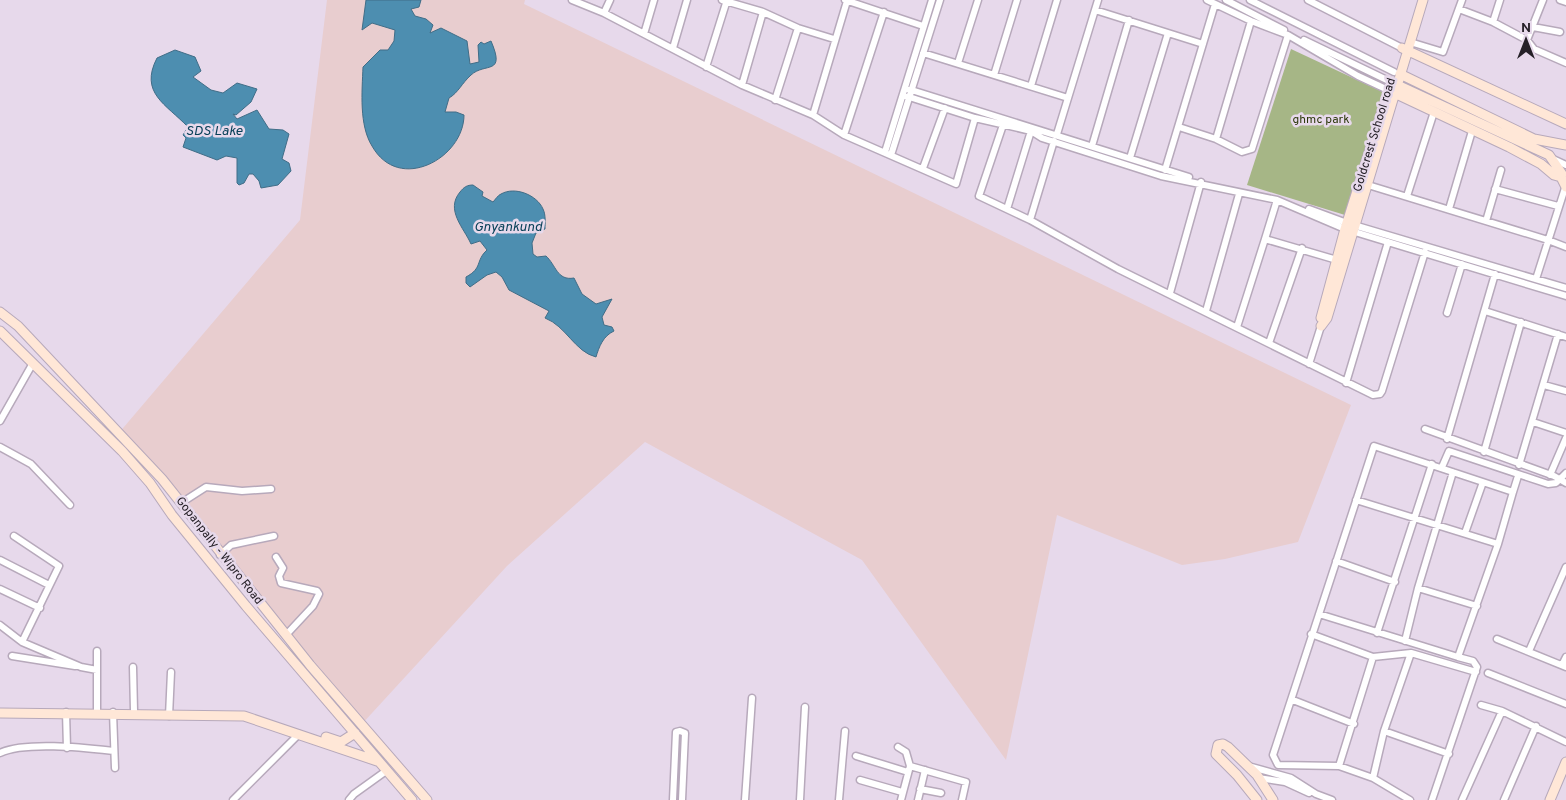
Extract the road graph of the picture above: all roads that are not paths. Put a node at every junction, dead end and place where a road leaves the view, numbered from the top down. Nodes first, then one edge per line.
1 (572, 0) edge
2 (610, 0) edge
3 (654, 0) edge
4 (686, 0) edge
5 (846, 0) edge
6 (855, 0) edge
7 (932, 0) edge
8 (940, 0) edge
9 (978, 0) edge
10 (1018, 0) edge
11 (1057, 0) edge
12 (1098, 0) edge
13 (1207, 0) edge
14 (1226, 0) edge
15 (1250, 0) edge
16 (1308, 0) edge
17 (1418, 0) edge
18 (1423, 0) edge
19 (1462, 0) edge
20 (1500, 0) edge
21 (1543, 0) edge
22 (1560, 0) edge
23 (725, 1) edge
24 (1566, 2) edge
25 (1215, 4) junction
26 (1459, 9) junction
27 (1095, 10) junction
28 (763, 12) junction
29 (884, 12) junction
30 (604, 13) junction
31 (1129, 20) junction
32 (1250, 21) junction
33 (1493, 22) junction
34 (924, 24) junction
35 (931, 27) junction
36 (1533, 27) junction
37 (798, 28) junction
38 (1560, 32) dead end
39 (1168, 33) junction
40 (644, 34) junction
41 (1288, 35) junction
42 (834, 39) junction
43 (1527, 40) junction
44 (1203, 44) junction
45 (1406, 47) junction
46 (673, 48) junction
47 (923, 53) junction
48 (958, 63) junction
49 (1566, 63) edge
50 (706, 66) junction
51 (1397, 73) junction
52 (994, 75) junction
53 (742, 85) junction
54 (1031, 86) junction
55 (1392, 88) junction
56 (907, 93) junction
57 (1068, 98) junction
58 (775, 100) junction
59 (945, 108) junction
60 (1434, 112) junction
61 (813, 115) junction
62 (975, 118) junction
63 (1566, 124) edge
64 (1003, 125) junction
65 (1179, 127) junction
66 (1031, 131) junction
67 (1472, 131) junction
68 (1043, 135) junction
69 (844, 136) junction
70 (1056, 138) junction
71 (1216, 139) junction
72 (1092, 146) junction
73 (1566, 146) edge
74 (888, 153) junction
75 (1130, 158) junction
76 (1553, 159) junction
77 (1566, 165) edge
78 (923, 168) junction
79 (1165, 170) junction
80 (1501, 170) dead end
81 (1561, 177) junction
82 (1201, 182) junction
83 (1368, 185) junction
84 (1566, 186) edge
85 (1495, 189) junction
86 (1239, 194) junction
87 (1407, 196) junction
88 (1277, 200) junction
89 (1558, 206) junction
90 (1007, 209) junction
91 (1449, 209) junction
92 (1030, 220) junction
93 (1486, 221) junction
94 (1350, 227) junction
95 (1265, 239) junction
96 (1548, 240) junction
97 (1388, 242) junction
98 (1566, 247) edge
99 (1302, 248) junction
100 (1425, 252) junction
101 (1337, 260) junction
102 (1462, 264) junction
103 (1495, 274) junction
104 (1536, 279) junction
105 (1566, 288) edge
106 (1170, 293) junction
107 (1566, 296) edge
108 (1206, 311) junction
109 (1485, 311) junction
110 (0, 312) edge
111 (1448, 313) dead end
112 (1521, 322) junction
113 (1321, 326) junction
114 (1237, 327) junction
115 (0, 331) edge
116 (1558, 334) junction
117 (1566, 336) edge
118 (1269, 343) junction
119 (52, 362) junction
120 (33, 363) junction
121 (1309, 364) junction
122 (45, 374) junction
123 (1346, 383) junction
124 (1544, 384) junction
125 (1566, 391) edge
126 (0, 421) edge
127 (1533, 422) junction
128 (1425, 430) dead end
129 (1566, 433) edge
130 (1566, 438) edge
131 (1447, 439) junction
132 (0, 447) edge
133 (1484, 452) junction
134 (1432, 464) junction
135 (1519, 464) junction
136 (1442, 467) junction
137 (1453, 472) junction
138 (1566, 473) edge
139 (1550, 474) junction
140 (1518, 476) junction
141 (1559, 480) junction
142 (1483, 482) junction
143 (1566, 483) edge
144 (271, 489) dead end
145 (1512, 492) junction
146 (1356, 500) junction
147 (182, 503) junction
148 (70, 505) dead end
149 (1415, 517) junction
150 (1437, 523) junction
151 (1465, 533) junction
152 (14, 536) dead end
153 (274, 536) dead end
154 (1498, 544) junction
155 (220, 555) junction
156 (276, 557) dead end
157 (0, 560) edge
158 (1336, 561) junction
159 (1566, 566) edge
160 (1395, 582) junction
161 (49, 585) junction
162 (1418, 588) junction
163 (0, 589) edge
164 (1477, 606) junction
165 (40, 608) junction
166 (1319, 614) junction
167 (273, 620) junction
168 (0, 625) edge
169 (264, 627) junction
170 (283, 632) junction
171 (1378, 633) junction
172 (1311, 634) junction
173 (271, 636) junction
174 (1497, 639) dead end
175 (1405, 641) junction
176 (22, 642) junction
177 (97, 651) dead end
178 (1529, 651) junction
179 (1411, 653) junction
180 (12, 656) dead end
181 (1374, 657) junction
182 (1566, 657) edge
183 (1458, 658) junction
184 (1564, 666) edge
185 (81, 667) junction
186 (133, 667) dead end
187 (97, 670) junction
188 (171, 672) dead end
189 (1476, 672) junction
190 (1488, 673) dead end
191 (752, 698) dead end
192 (1293, 700) junction
193 (1480, 704) dead end
194 (1566, 704) edge
195 (806, 707) dead end
196 (0, 711) edge
197 (98, 711) junction
198 (134, 711) junction
199 (1502, 711) junction
200 (66, 712) junction
201 (112, 713) junction
202 (169, 714) junction
203 (1354, 724) junction
204 (1536, 726) junction
205 (845, 731) dead end
206 (1384, 731) junction
207 (355, 733) junction
208 (299, 734) junction
209 (1566, 742) edge
210 (898, 747) dead end
211 (66, 748) junction
212 (114, 751) junction
213 (0, 753) edge
214 (1449, 754) junction
215 (856, 756) dead end
216 (377, 761) junction
217 (1247, 766) junction
218 (1339, 766) junction
219 (1565, 766) edge
220 (115, 768) dead end
221 (909, 769) junction
222 (925, 770) junction
223 (386, 771) junction
224 (1258, 778) junction
225 (1373, 778) junction
226 (860, 780) dead end
227 (920, 789) junction
228 (902, 792) junction
229 (941, 793) dead end
230 (233, 800) edge
231 (349, 800) edge
232 (412, 800) edge
233 (427, 800) edge
234 (673, 800) edge
235 (682, 800) edge
236 (745, 800) edge
237 (800, 800) edge
238 (838, 800) edge
239 (901, 800) edge
240 (918, 800) edge
241 (962, 800) edge
242 (1257, 800) edge
243 (1273, 800) edge
244 (1324, 800) edge
245 (1332, 800) edge
246 (1410, 800) edge
247 (1432, 800) edge
248 (1462, 800) edge
249 (1504, 800) edge
250 (1550, 800) edge

1 - 30 street
2 - 30 street
3 - 40 street
4 - 46 street
5 - 29 street
5 - 42 street
6 - 34 street
7 - 34 street
8 - 35 street
9 - 48 street
10 - 52 street
11 - 54 street
12 - 27 street
13 - 25 street
14 - 55 street
15 - 51 street
16 - 45 street
17 - 45 street
18 - 45 street
19 - 26 street
20 - 33 street
21 - 36 street
22 - 24 street
23 - 28 street
23 - 50 street
25 - 32 street
25 - 44 street
26 - 33 street
26 - 45 street
27 - 31 street
27 - 57 street
28 - 37 street
28 - 53 street
29 - 34 street
29 - 69 street
30 - 40 street
31 - 39 street
31 - 72 street
32 - 41 street
32 - 71 street
33 - 43 street
34 - 35 street
34 - 56 street
35 - 47 street
36 - 38 street
36 - 43 street
37 - 42 street
37 - 58 street
39 - 44 street
39 - 75 street
40 - 46 street
41 - 55 street
41 - 71 street
42 - 61 street
43 - 49 street
44 - 65 street
45 - 51 street, Goldcrest School road
45 - 63 street
46 - 50 street
47 - 48 street
47 - 56 street
48 - 52 street
50 - 53 street
51 - 55 street, Goldcrest School road
51 - 73 street
52 - 54 street
53 - 58 street
54 - 57 street
55 - 60 street
55 - 76 street
55 - 83 street, Goldcrest School road
55 - 94 street, Goldcrest School road
56 - 59 street
56 - 68 street
56 - 74 street
57 - 70 street
58 - 61 street
59 - 62 street
59 - 78 street
60 - 67 street
60 - 87 street
61 - 69 street
62 - 64 street
62 - 78 street
64 - 66 street
64 - 90 street
65 - 71 street
65 - 79 street
66 - 68 street
66 - 90 street
67 - 81 street
67 - 91 street
68 - 70 street
69 - 74 street
70 - 72 street
70 - 82 street
70 - 92 street
72 - 75 street
74 - 78 street
75 - 79 street
76 - 77 street
76 - 81 street
79 - 94 street
80 - 85 street
81 - 84 street
82 - 86 street
82 - 106 street
83 - 87 street
83 - 94 street, Goldcrest School road
84 - 89 street
85 - 89 street
85 - 93 street
86 - 88 street
86 - 108 street
87 - 91 street
88 - 94 street
88 - 95 street
89 - 96 street
90 - 92 street
91 - 93 street
92 - 106 street
93 - 96 street
94 - 97 street
94 - 101 street
94 - 104 street
94 - 113 street
95 - 99 street
95 - 114 street
96 - 98 street
96 - 104 street
97 - 100 street
97 - 123 street
99 - 101 street
99 - 118 street
100 - 102 street
100 - 123 street
101 - 113 street
102 - 103 street
102 - 111 street
103 - 107 street
103 - 109 street
104 - 105 street
106 - 108 street
108 - 114 street
109 - 112 street
109 - 131 street
110 - 119 street, Gopanpally - Wipro Road
112 - 116 street
112 - 133 street
113 - 121 street
114 - 118 street
115 - 120 street, Gopanpally - Wipro Road
116 - 117 street
116 - 124 street
118 - 121 street
119 - 122 street
119 - 147 street, Gopanpally - Wipro Road
120 - 122 street, Gopanpally - Wipro Road
120 - 126 street
121 - 123 street
122 - 169 street, Gopanpally - Wipro Road
124 - 125 street
124 - 127 street
127 - 129 street
127 - 135 street
128 - 131 street
130 - 139 street
131 - 133 street
132 - 148 street
133 - 135 street
134 - 136 street
134 - 146 street
134 - 149 street
135 - 139 street
136 - 137 street
136 - 140 street
137 - 142 street
137 - 150 street
138 - 141 street
139 - 141 street
140 - 141 street
140 - 145 street
141 - 143 street
142 - 145 street
142 - 151 street
144 - 147 street
145 - 154 street
146 - 149 street
146 - 158 street
147 - 155 street, Gopanpally - Wipro Road
149 - 150 street
149 - 160 street
150 - 151 street
150 - 162 street
151 - 154 street
152 - 161 street
153 - 155 street
154 - 164 street
155 - 167 street, Gopanpally - Wipro Road
156 - 170 street
157 - 161 street
158 - 160 street
158 - 166 street
159 - 178 street
160 - 171 street
161 - 165 street
162 - 164 street
162 - 175 street
163 - 165 street
164 - 183 street
165 - 176 street
166 - 171 street
166 - 172 street
167 - 169 street
167 - 170 street, Gopanpally - Wipro Road
168 - 176 street
169 - 173 street, Gopanpally - Wipro Road
170 - 173 street
170 - 233 street, Gopanpally - Wipro Road
171 - 175 street
172 - 181 street
172 - 192 street
173 - 207 street, Gopanpally - Wipro Road
174 - 178 street
175 - 183 street
176 - 185 street
177 - 187 street
178 - 184 street
179 - 181 street
179 - 189 street
179 - 206 street
180 - 185 street
181 - 203 street
182 - 184 street
183 - 189 street
185 - 187 street
186 - 198 street
187 - 197 street
188 - 202 street
189 - 214 street
190 - 194 street
191 - 236 street
192 - 203 street
192 - 218 street
193 - 199 street
195 - 237 street
196 - 200 street
197 - 200 street
197 - 201 street
198 - 201 street
198 - 202 street
199 - 204 street
199 - 248 street
200 - 201 street
200 - 211 street
201 - 202 street
201 - 212 street
202 - 207 street
202 - 208 street
203 - 218 street
204 - 209 street
204 - 249 street
205 - 238 street
206 - 214 street
206 - 225 street
207 - 216 street, Gopanpally - Wipro Road
208 - 216 street
208 - 230 street
210 - 221 street
211 - 212 street
211 - 213 street
212 - 220 street
214 - 247 street
215 - 221 street
216 - 223 street, Gopanpally - Wipro Road
217 - 224 street
217 - 242 street
217 - 245 street
218 - 225 street
219 - 250 street
221 - 222 street
221 - 228 street
222 - 227 street
222 - 241 street
223 - 231 street
223 - 232 street, Gopanpally - Wipro Road
224 - 243 street
224 - 244 street
225 - 246 street
226 - 228 street
227 - 229 street
227 - 240 street
228 - 239 street
234 - 235 street

